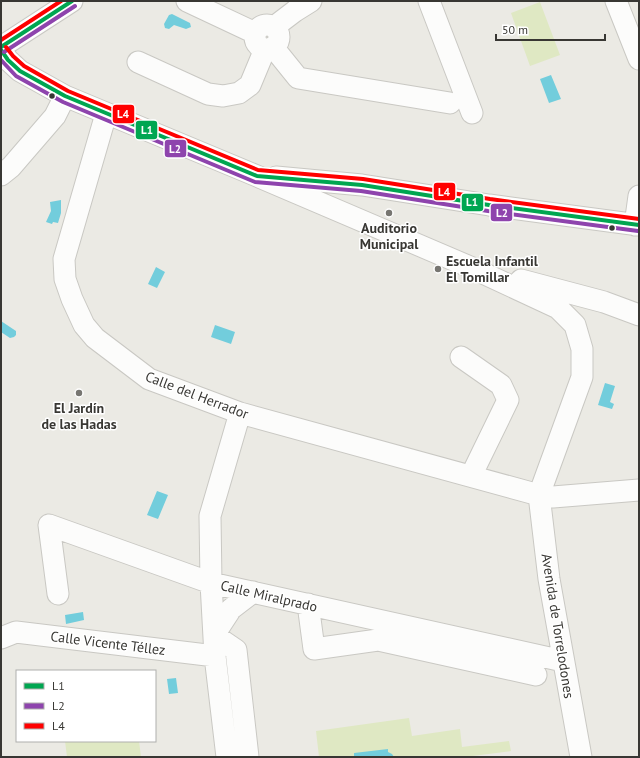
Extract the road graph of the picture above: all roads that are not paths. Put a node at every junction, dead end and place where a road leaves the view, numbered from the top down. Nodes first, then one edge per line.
1 (72, 1) edge
2 (187, 1) edge
3 (312, 1) edge
4 (429, 1) edge
5 (616, 1) edge
6 (267, 39) junction
7 (1, 49) edge
8 (639, 58) edge
9 (138, 62) dead end
10 (64, 96) junction
11 (450, 103) dead end
12 (472, 113) dead end
13 (106, 114) junction
14 (1, 175) edge
15 (257, 176) junction
16 (362, 185) junction
17 (639, 196) edge
18 (347, 214) junction
19 (637, 225) edge
20 (470, 267) junction
21 (604, 302) junction
22 (639, 315) edge
23 (575, 325) junction
24 (461, 357) dead end
25 (240, 414) junction
26 (471, 476) junction
27 (639, 490) edge
28 (539, 495) junction
29 (211, 583) junction
30 (253, 592) junction
31 (58, 594) dead end
32 (308, 604) junction
33 (1, 638) edge
34 (215, 645) junction
35 (563, 661) junction
36 (536, 675) dead end
37 (227, 757) edge
38 (248, 757) edge
39 (582, 757) edge

1 - 7 street
2 - 6 street
3 - 6 street
4 - 12 street
5 - 8 street
6 - 9 street
6 - 11 street
7 - 10 street, Avenida de Torrelodones
10 - 13 street, Avenida de Torrelodones
10 - 14 street
13 - 15 street, Avenida de Torrelodones
13 - 25 street, Calle del Herrador
15 - 16 street
15 - 18 street, Avenida de Torrelodones
16 - 18 street
16 - 19 street
17 - 19 street
18 - 20 street, Avenida de Torrelodones
20 - 21 street
20 - 23 street, Avenida de Torrelodones
21 - 22 street
21 - 23 street
23 - 28 street, Avenida de Torrelodones
24 - 26 street
25 - 26 street, Calle del Herrador
25 - 29 street
26 - 28 street, Calle del Herrador
27 - 28 street
28 - 35 street, Avenida de Torrelodones
29 - 30 street, Calle Miralprado
29 - 31 street, Calle Miralprado
29 - 34 street
30 - 32 street, Calle Miralprado
30 - 34 street
32 - 35 street, Calle Miralprado
32 - 36 street
33 - 34 street, Calle Vicente Téllez
34 - 37 street
34 - 38 street
35 - 39 street, Avenida de Torrelodones

